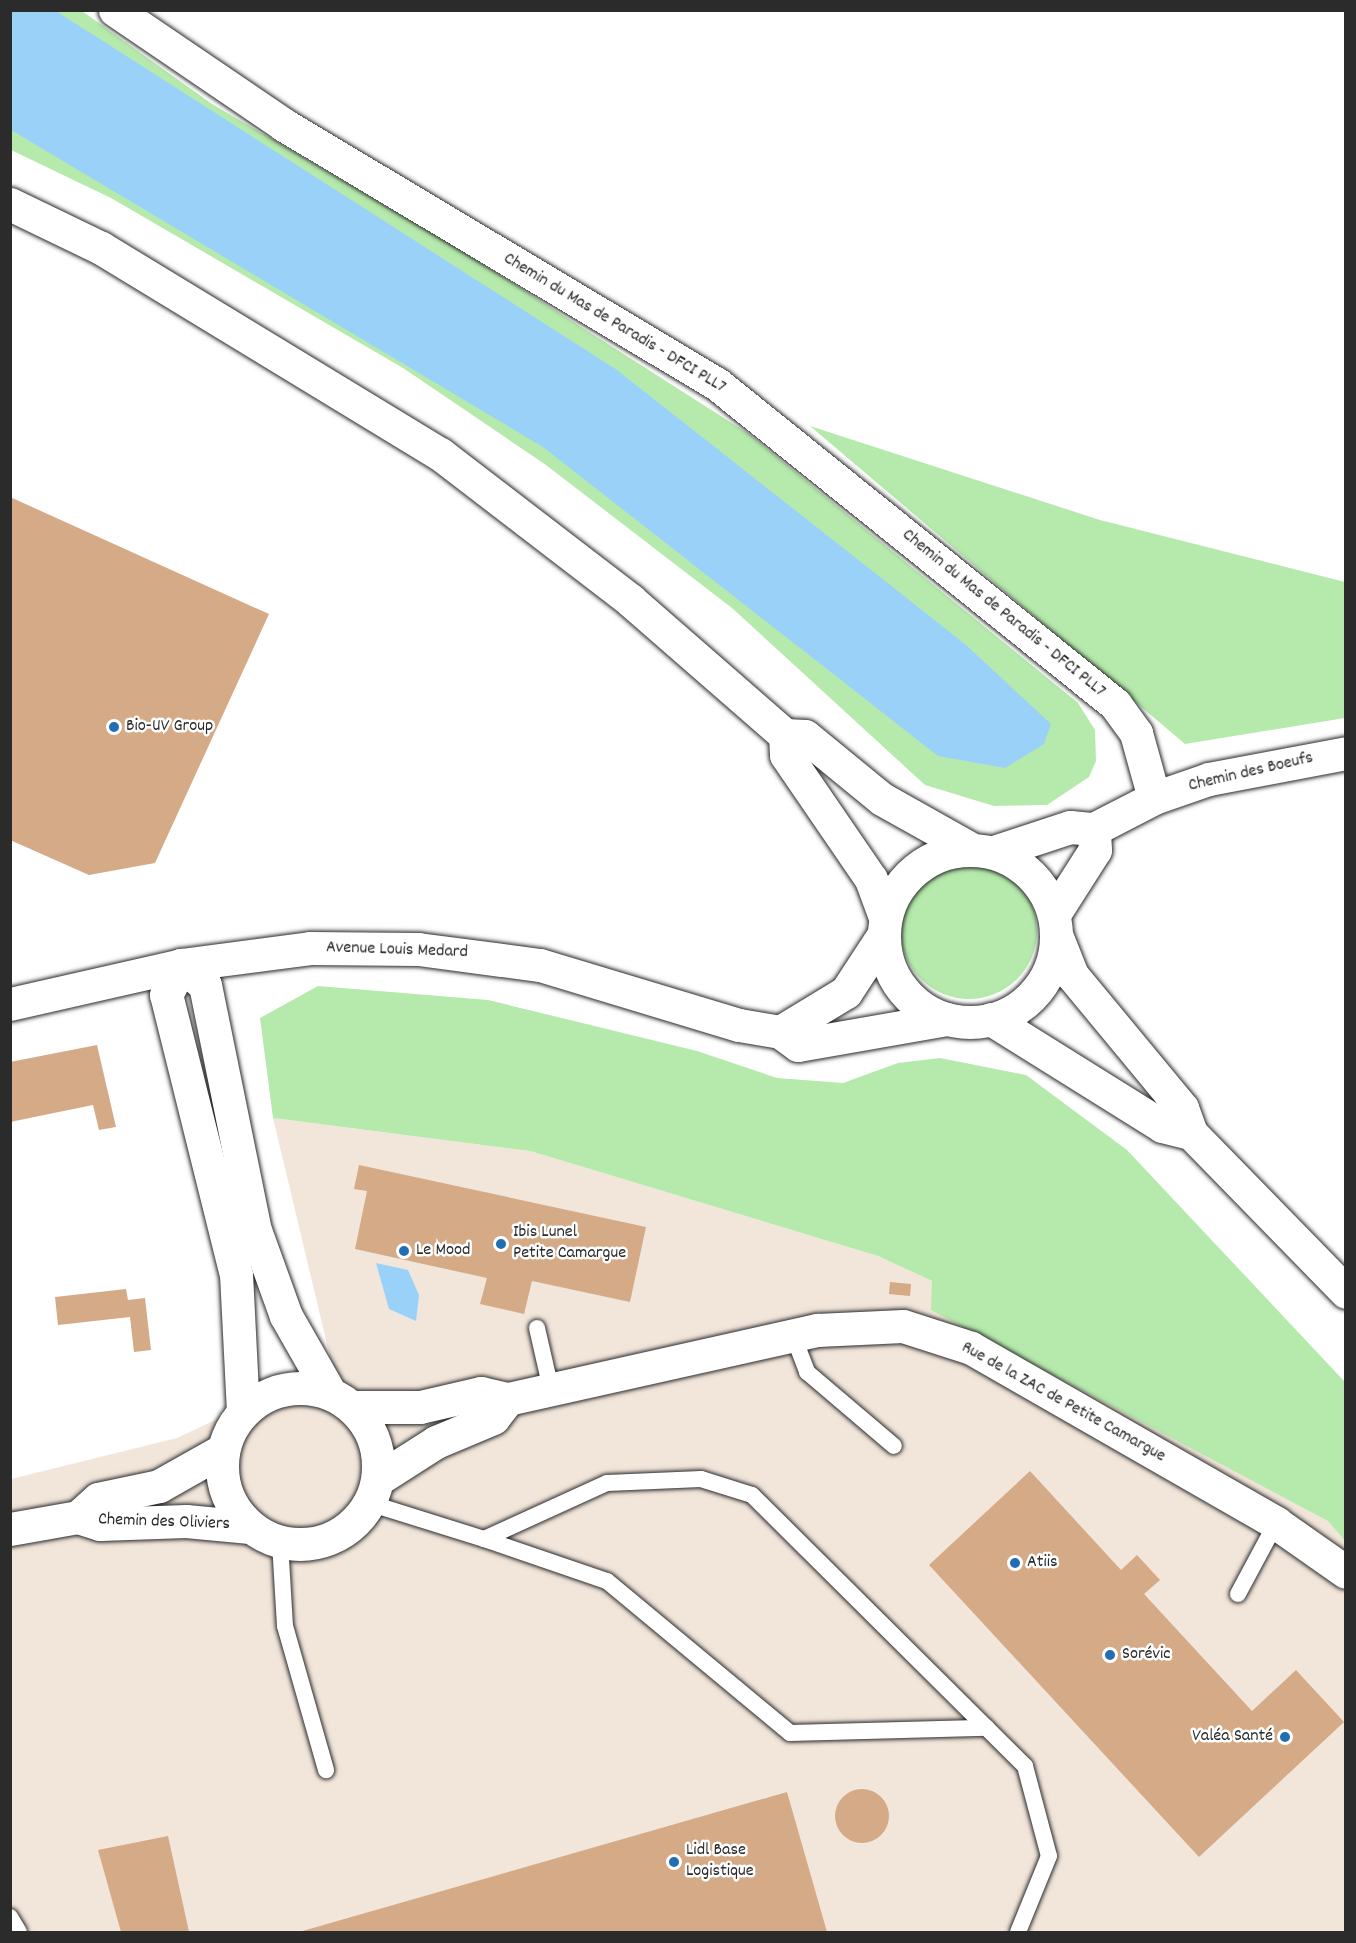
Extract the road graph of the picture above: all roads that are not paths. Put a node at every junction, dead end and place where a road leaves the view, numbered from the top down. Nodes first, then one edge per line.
1 (116, 10) edge
2 (10, 204) edge
3 (785, 735) junction
4 (1346, 753) edge
5 (1154, 798) junction
6 (1094, 829) junction
7 (982, 851) junction
8 (884, 925) junction
9 (1055, 926) junction
10 (181, 964) junction
11 (10, 1004) edge
12 (947, 1019) junction
13 (991, 1019) junction
14 (780, 1032) junction
15 (1191, 1133) junction
16 (1346, 1292) edge
17 (537, 1328) dead end
18 (793, 1335) junction
19 (551, 1389) junction
20 (508, 1399) junction
21 (341, 1400) junction
22 (243, 1412) junction
23 (894, 1446) dead end
24 (223, 1450) junction
25 (374, 1491) junction
26 (78, 1517) junction
27 (1276, 1523) junction
28 (250, 1527) junction
29 (10, 1529) edge
30 (484, 1539) junction
31 (280, 1542) junction
32 (1346, 1572) edge
33 (1238, 1594) dead end
34 (987, 1728) junction
35 (326, 1770) dead end
36 (10, 1917) edge
37 (19, 1932) edge
38 (1018, 1932) edge

1 - 5 street, Chemin du Mas de Paradis - DFCI PLL7
2 - 3 street
3 - 7 street
3 - 8 street
4 - 5 street, Chemin des Boeufs
5 - 6 street, Chemin des Boeufs
6 - 7 street
6 - 9 street
7 - 8 street
7 - 9 street
8 - 12 street
8 - 14 street
9 - 13 street
9 - 15 street
10 - 11 street, Avenue Louis Medard
10 - 14 street, Avenue Louis Medard
10 - 21 street
10 - 22 street
12 - 13 street
12 - 14 street, Avenue Louis Medard
13 - 15 street
15 - 16 street
17 - 19 lane
18 - 19 street, Rue de la ZAC de Petite Camargue
18 - 23 lane
18 - 27 street, Rue de la ZAC de Petite Camargue
19 - 20 street, Rue de la ZAC de Petite Camargue
20 - 21 street
20 - 25 street
21 - 22 street
21 - 25 street
22 - 24 street
24 - 26 street, Chemin des Oliviers
24 - 28 street
25 - 30 lane
25 - 31 street
26 - 28 street, Chemin des Oliviers
26 - 29 street, Chemin des Oliviers
27 - 32 street, Rue de la ZAC de Petite Camargue
27 - 33 lane
28 - 31 street
30 - 34 lane
30 - 34 lane
31 - 35 lane
34 - 38 lane
36 - 37 lane

